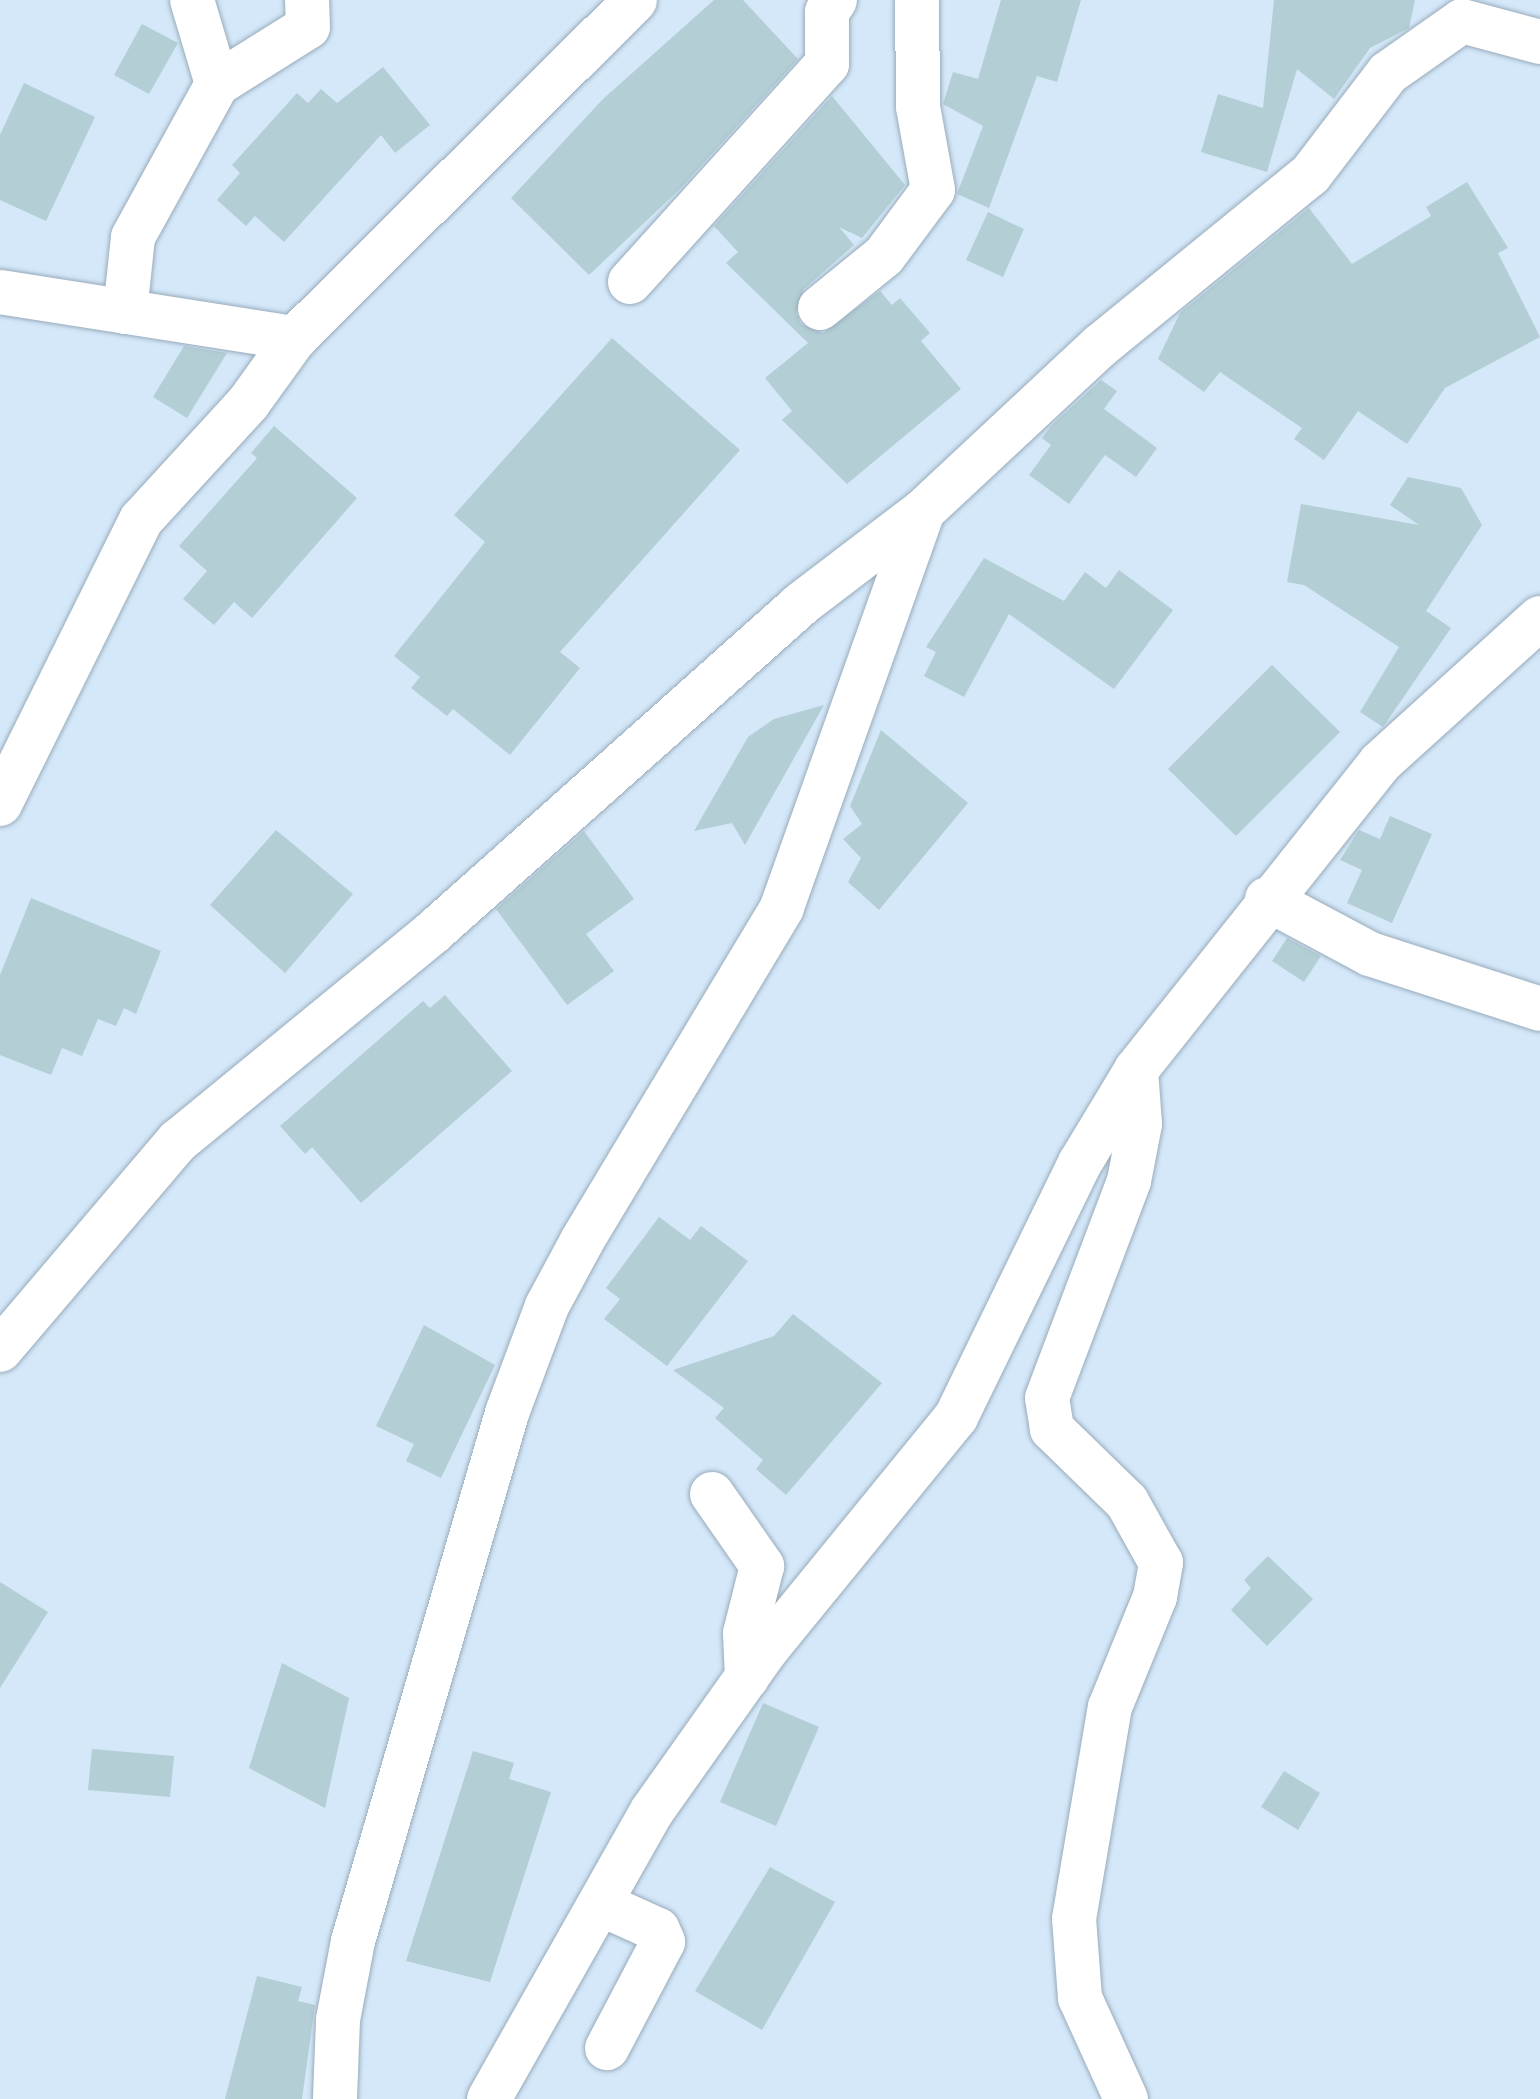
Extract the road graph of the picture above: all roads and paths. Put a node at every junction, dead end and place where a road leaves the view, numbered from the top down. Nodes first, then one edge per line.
1 (192, 0) edge
2 (307, 0) edge
3 (635, 0) edge
4 (835, 0) edge
5 (917, 0) edge
6 (1540, 42) edge
7 (217, 84) junction
8 (630, 282) dead end
9 (0, 292) edge
10 (820, 308) dead end
11 (125, 312) junction
12 (295, 338) junction
13 (923, 511) junction
14 (1540, 618) edge
15 (0, 804) edge
16 (1267, 899) junction
17 (1540, 1009) edge
18 (1136, 1070) junction
19 (0, 1350) edge
20 (712, 1494) dead end
21 (747, 1678) junction
22 (603, 1905) junction
23 (607, 2048) dead end
24 (335, 2099) edge
25 (489, 2099) edge
26 (1126, 2099) edge

1 - 7 street
2 - 7 street
3 - 12 street
4 - 8 street
5 - 10 street
6 - 13 street
7 - 11 street
9 - 11 street
11 - 12 street
12 - 15 street
13 - 19 street
13 - 24 street
14 - 16 street
16 - 17 street
16 - 18 street
18 - 21 street
18 - 26 street
20 - 21 street
21 - 22 street
22 - 23 street
22 - 25 street

